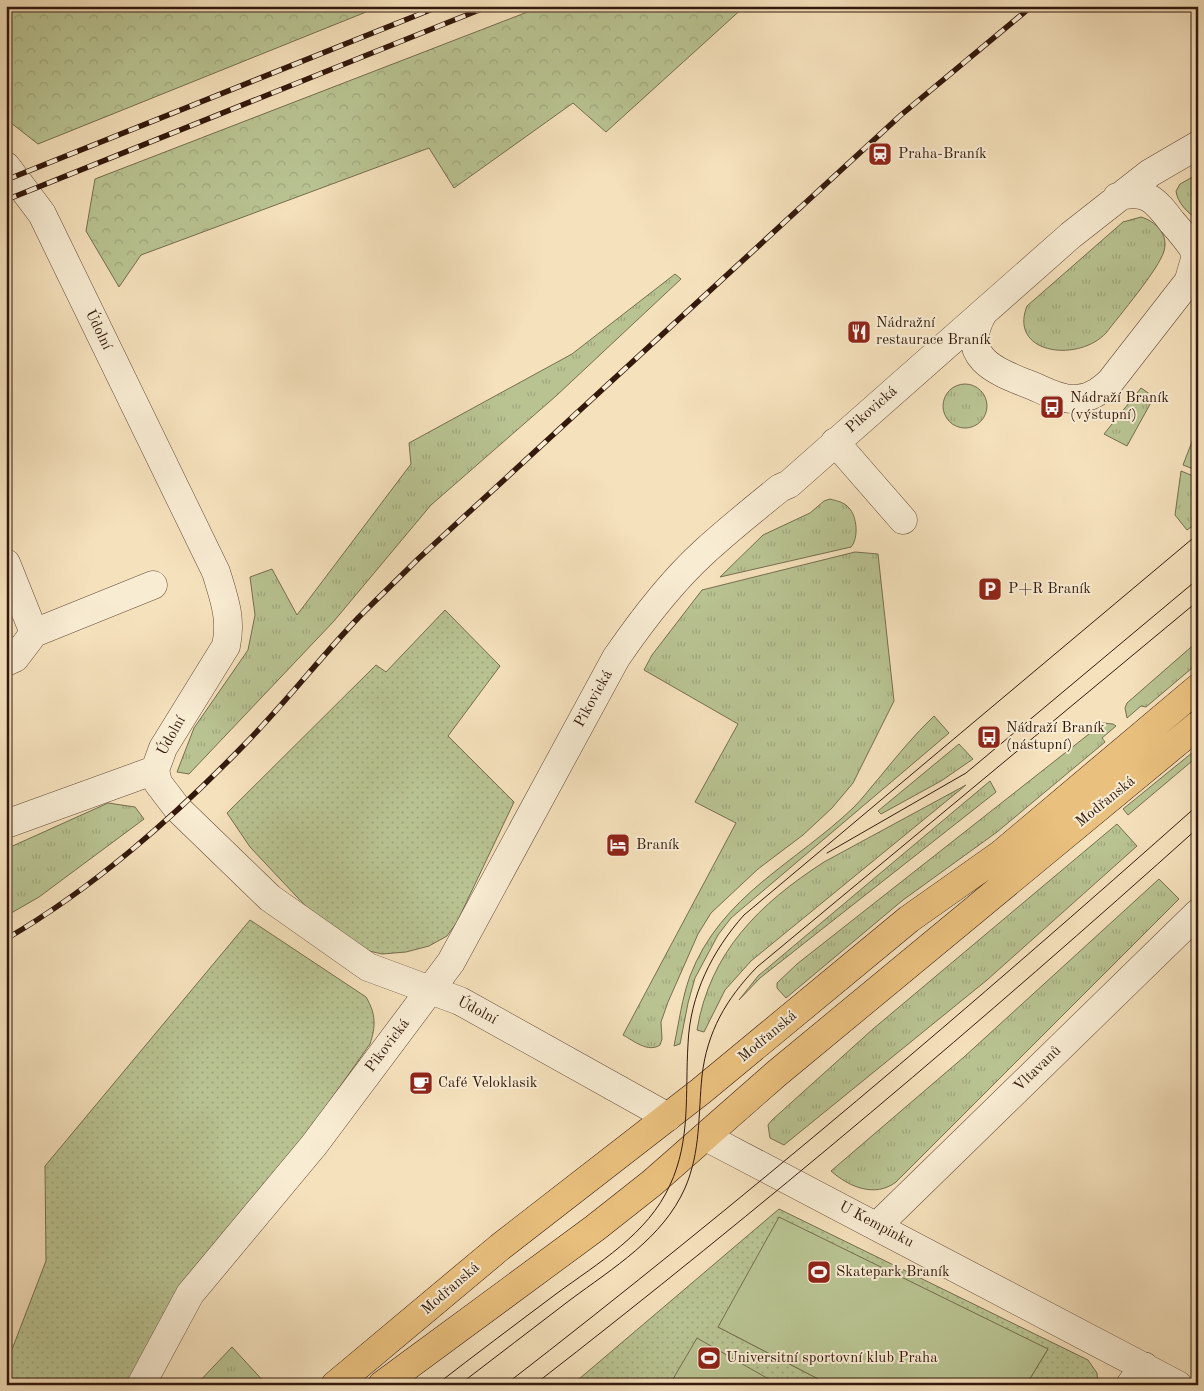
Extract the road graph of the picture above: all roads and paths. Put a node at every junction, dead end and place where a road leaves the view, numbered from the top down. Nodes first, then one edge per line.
1 (1198, 145) edge
2 (6, 166) edge
3 (1117, 198) junction
4 (1193, 276) edge
5 (983, 313) junction
6 (898, 387) junction
7 (835, 442) junction
8 (780, 488) junction
9 (903, 520) dead end
10 (6, 563) edge
11 (152, 586) dead end
12 (34, 633) junction
13 (6, 662) edge
14 (1198, 688) edge
15 (1198, 725) edge
16 (155, 770) junction
17 (6, 824) edge
18 (1198, 913) edge
19 (430, 989) junction
20 (668, 1117) junction
21 (706, 1137) junction
22 (877, 1226) junction
23 (1137, 1375) edge
24 (141, 1385) edge
25 (336, 1385) edge
26 (382, 1385) edge
27 (1178, 1385) edge

1 - 3 street, Pikovická
2 - 16 street, Údolní
3 - 4 street
3 - 5 street, Pikovická
4 - 5 street
5 - 6 street, Pikovická
6 - 7 street, Pikovická
6 - 8 street
7 - 8 street, Pikovická
7 - 9 street
8 - 19 street, Pikovická
10 - 12 street
11 - 12 street
12 - 13 street
14 - 20 main road, Modřanská
15 - 21 main road, Modřanská
16 - 17 street
16 - 19 street, Údolní
18 - 22 street, Vltavanů
19 - 20 street, Údolní
19 - 24 street, Pikovická
20 - 21 main road
20 - 25 main road, Modřanská
21 - 22 street, U Kempinku
21 - 26 main road, Modřanská
22 - 23 street, U Kempinku
23 - 27 street, U Kempinku

